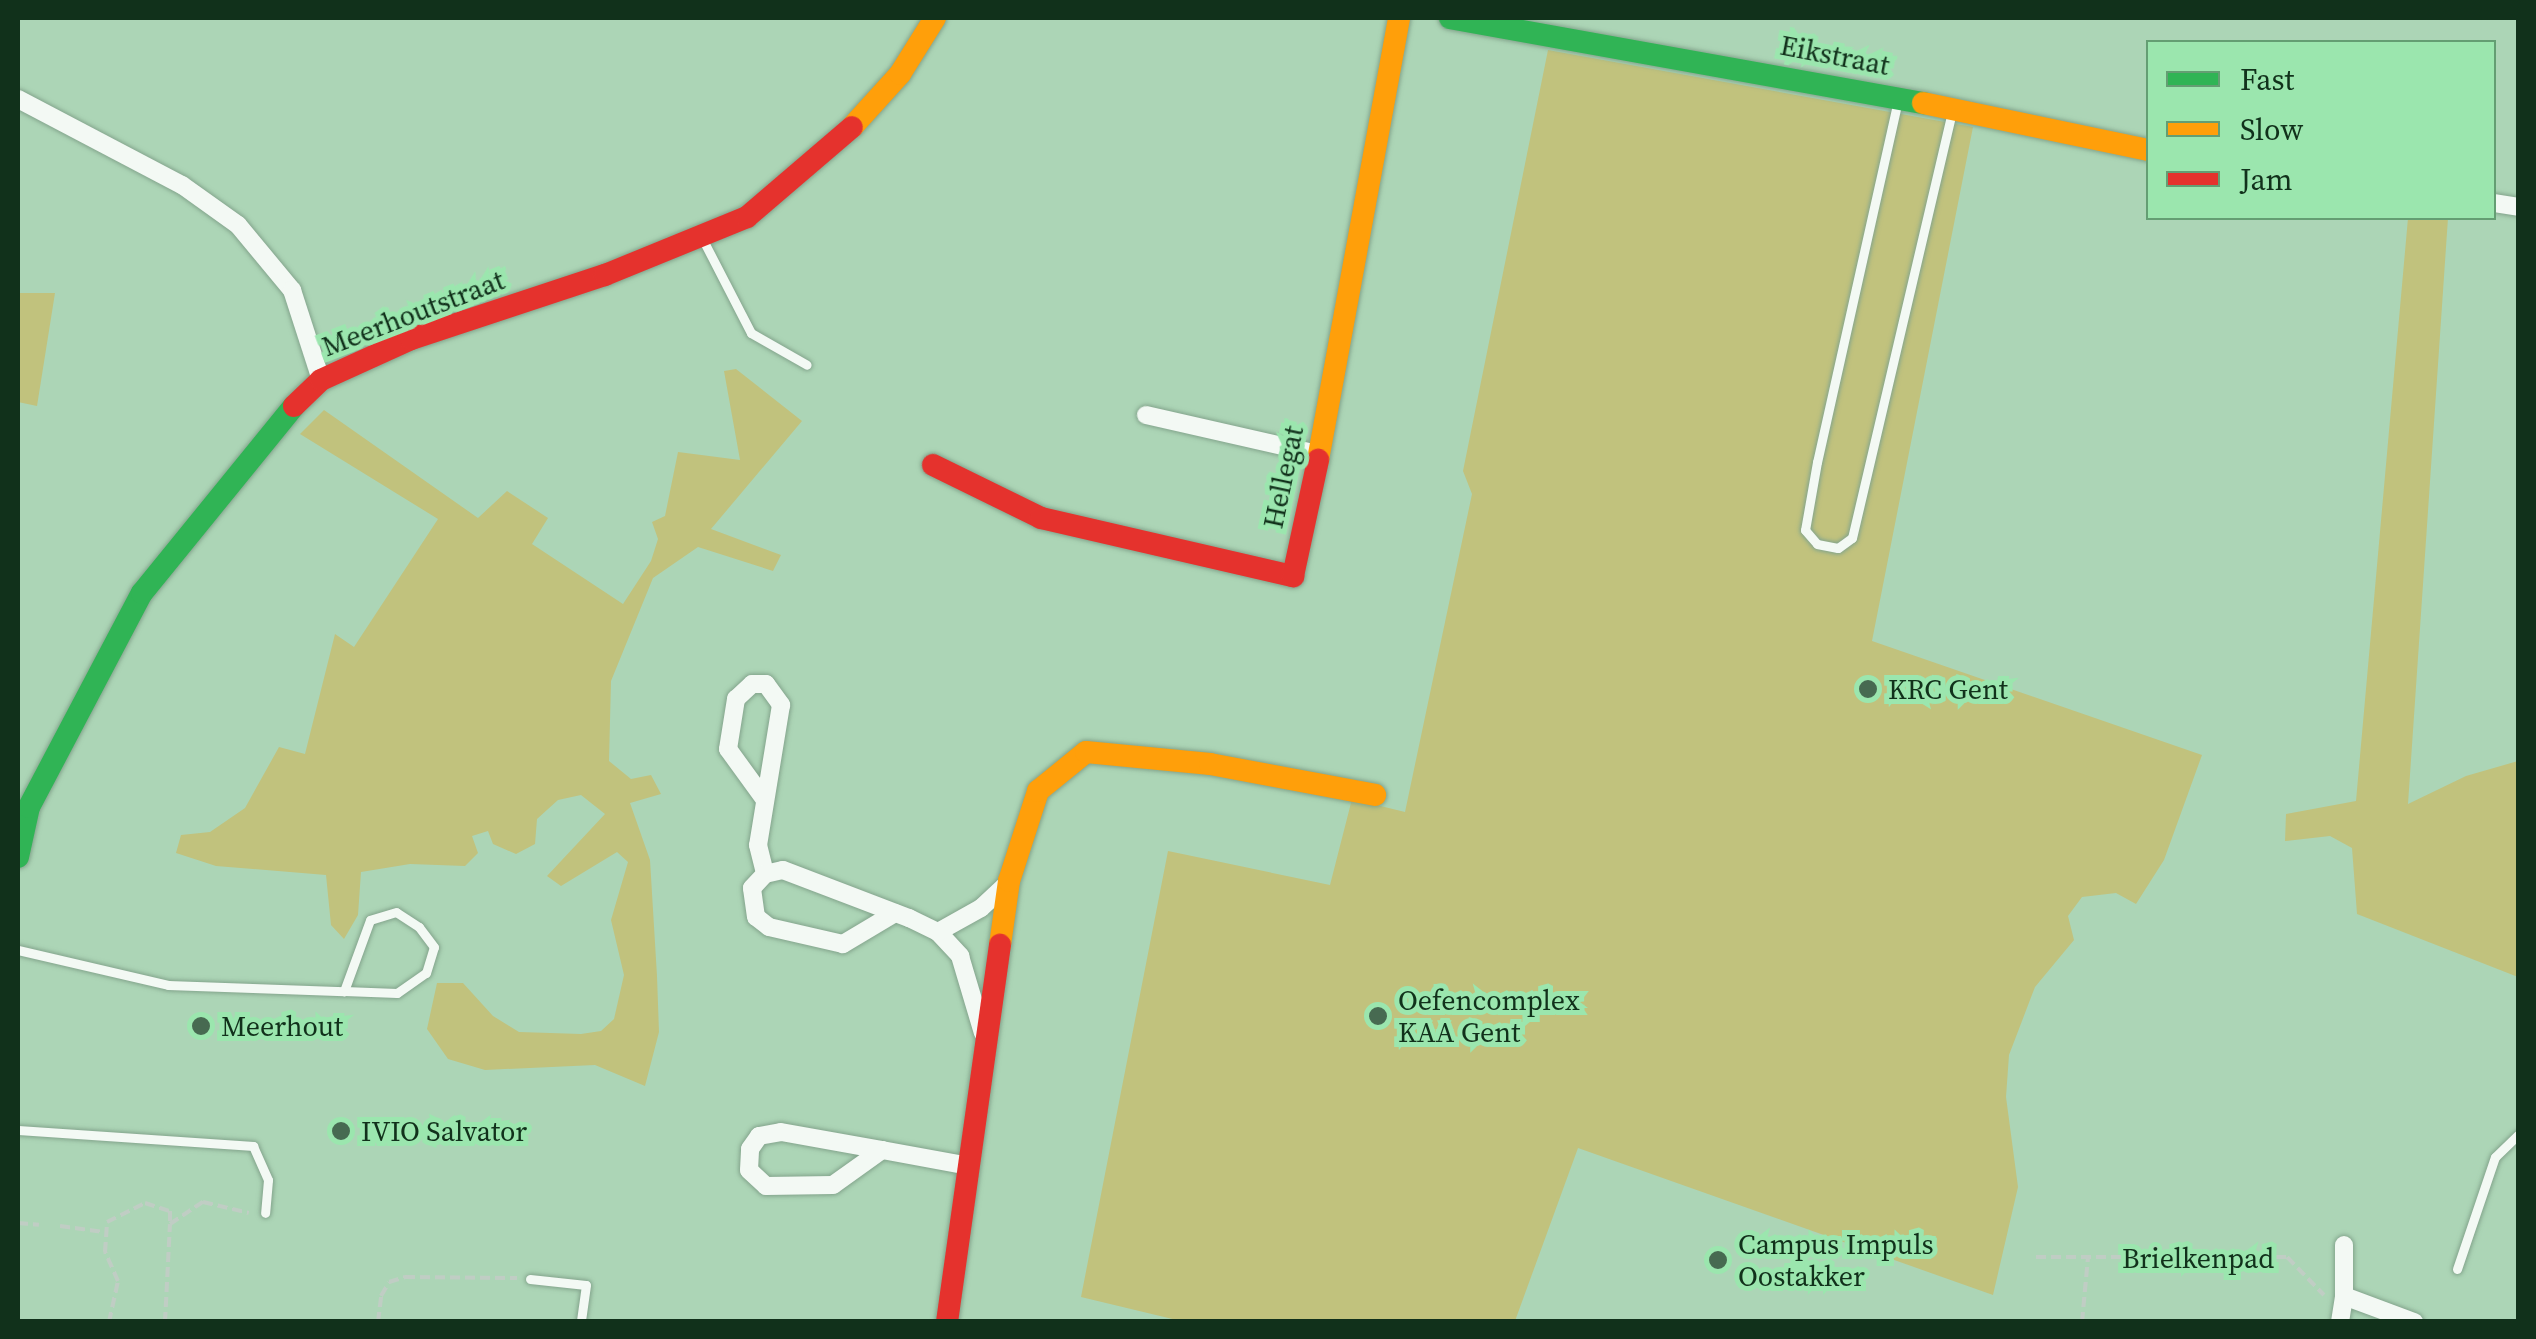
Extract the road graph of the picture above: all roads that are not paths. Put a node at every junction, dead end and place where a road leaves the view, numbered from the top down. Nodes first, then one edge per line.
1 (935, 18) edge
2 (1398, 18) edge
3 (1450, 18) edge
4 (1898, 98) junction
5 (18, 99) edge
6 (1953, 109) junction
7 (2146, 150) edge
8 (700, 236) junction
9 (807, 365) dead end
10 (321, 380) junction
11 (1146, 415) dead end
12 (1318, 454) junction
13 (933, 464) dead end
14 (1375, 795) dead end
15 (765, 800) junction
16 (18, 857) edge
17 (766, 874) junction
18 (1009, 881) junction
19 (895, 913) junction
20 (938, 932) junction
21 (18, 950) edge
22 (344, 991) junction
23 (986, 1042) junction
24 (18, 1130) edge
25 (2518, 1135) edge
26 (882, 1150) junction
27 (970, 1166) junction
28 (265, 1213) road end
29 (2344, 1245) dead end
30 (2458, 1269) dead end
31 (530, 1279) road end
32 (2344, 1296) junction
33 (581, 1322) edge
34 (948, 1322) edge
35 (2340, 1322) edge
36 (2414, 1322) edge

1 - 8 street, Meerhoutstraat
2 - 12 street, Hellegat
3 - 4 street, Eikstraat
4 - 6 street, Eikstraat
4 - 6 lane
5 - 10 street
6 - 7 street, Eikstraat
8 - 9 lane
8 - 10 street, Meerhoutstraat
10 - 16 street, Meerhoutstraat
11 - 12 street
12 - 13 street, Hellegat
14 - 18 street
15 - 15 street
15 - 17 street
17 - 19 street
17 - 19 street
18 - 20 street
18 - 23 street
19 - 20 street
20 - 23 street
21 - 22 lane
22 - 22 lane
23 - 27 street
24 - 28 lane
25 - 30 lane
26 - 26 street
26 - 27 street
27 - 34 street
29 - 32 street
31 - 33 lane
32 - 35 street
32 - 36 street

